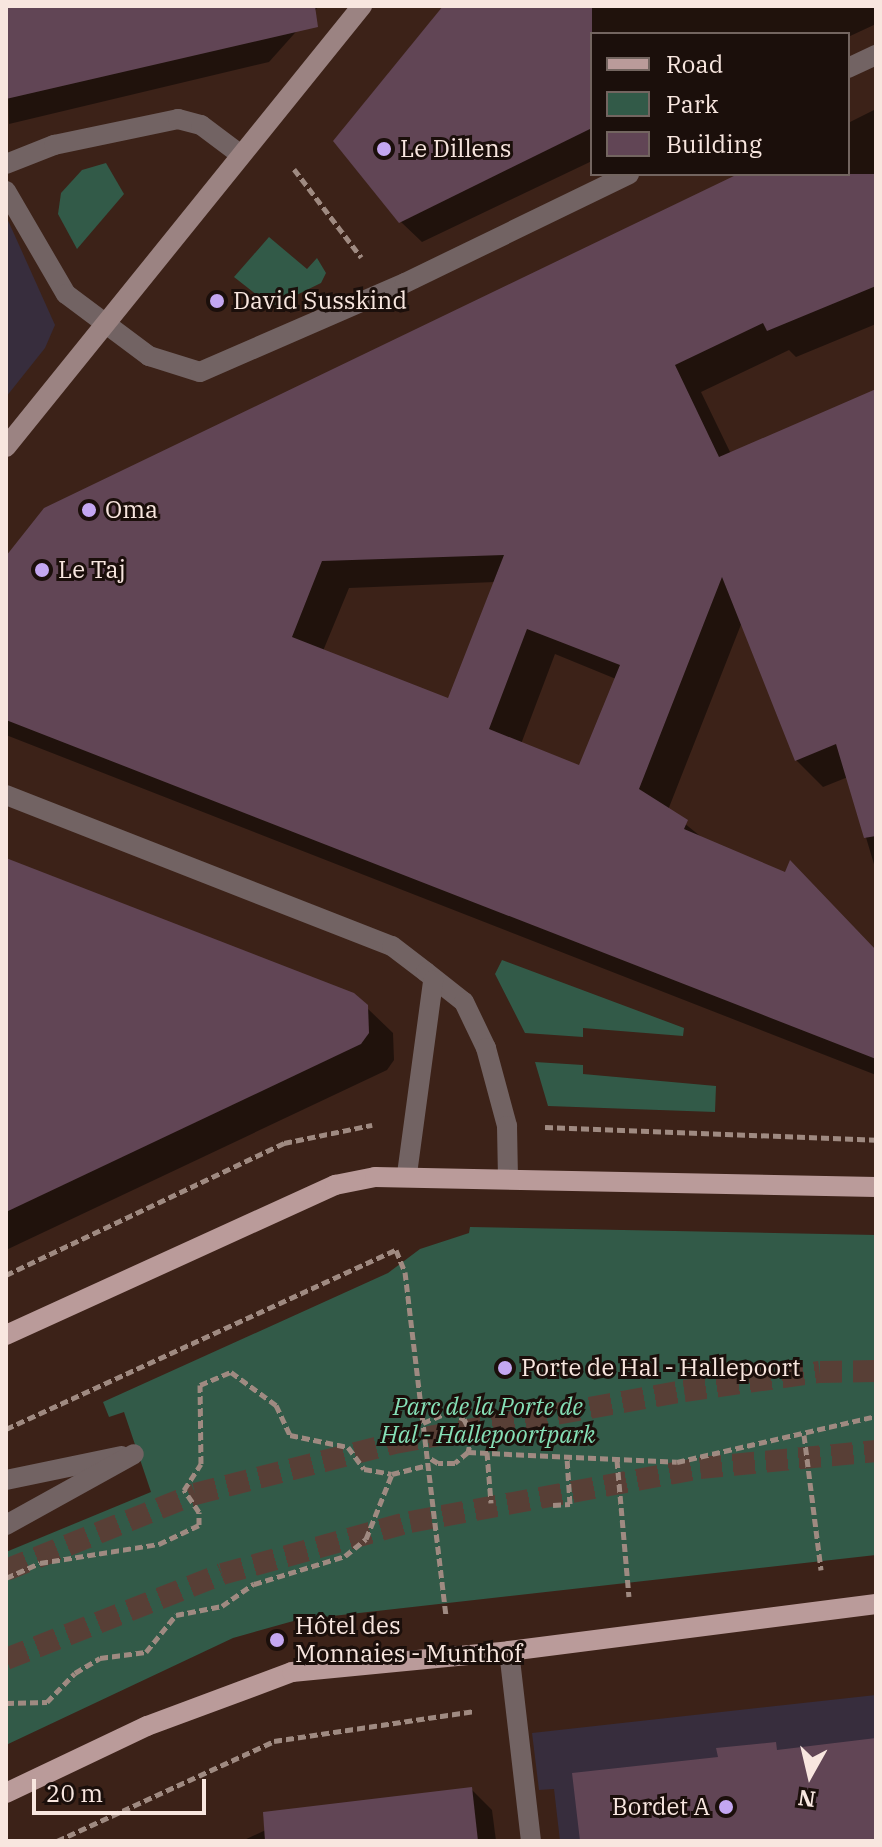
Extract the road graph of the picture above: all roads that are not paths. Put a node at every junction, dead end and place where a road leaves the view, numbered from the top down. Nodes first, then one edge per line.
1 (362, 6) edge
2 (876, 55) edge
3 (850, 67) edge
4 (241, 155) junction
5 (6, 164) edge
6 (625, 176) edge
7 (6, 191) edge
8 (105, 324) junction
9 (6, 447) edge
10 (6, 795) edge
11 (433, 981) junction
12 (407, 1174) junction
13 (508, 1177) junction
14 (876, 1187) edge
15 (6, 1335) edge
16 (6, 1480) edge
17 (6, 1525) edge
18 (876, 1604) edge
19 (509, 1651) junction
20 (6, 1793) edge
21 (531, 1841) edge

1 - 4 main road
2 - 3 street
4 - 5 street
4 - 8 main road
6 - 8 street
7 - 8 street
8 - 9 main road
10 - 11 street
11 - 12 street
11 - 13 street
12 - 13 main road
12 - 15 main road
13 - 14 main road
16 - 17 street
18 - 19 main road
19 - 20 main road
19 - 21 street

